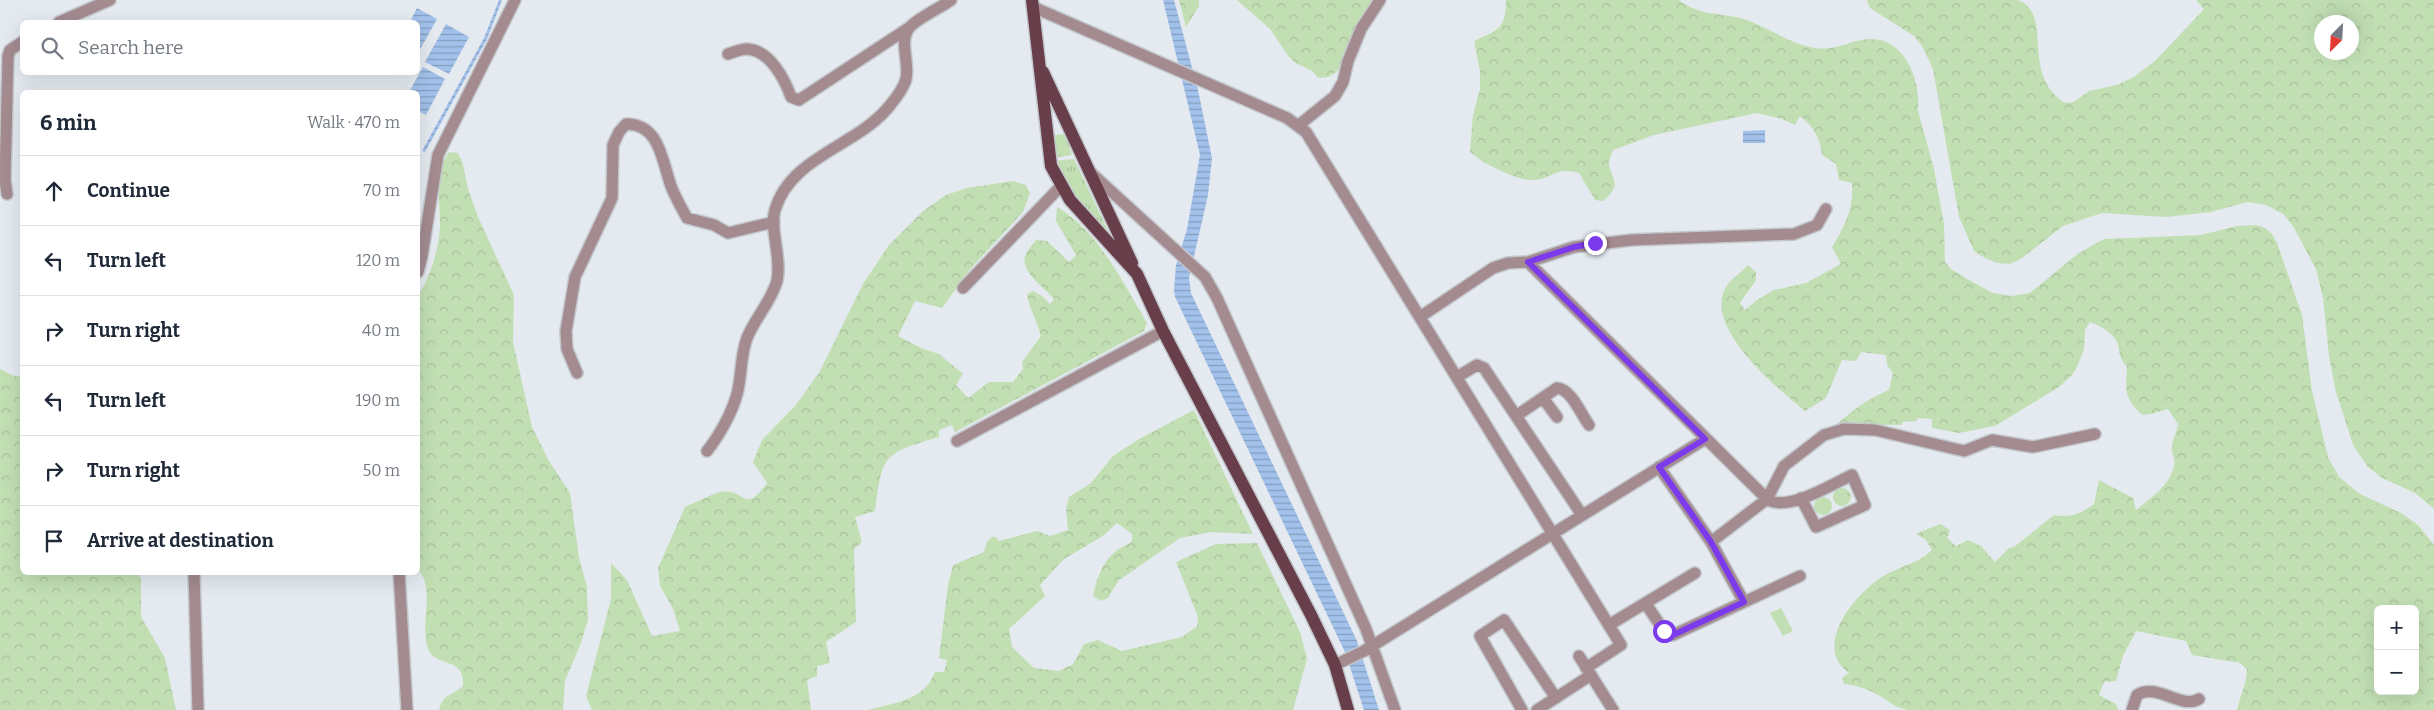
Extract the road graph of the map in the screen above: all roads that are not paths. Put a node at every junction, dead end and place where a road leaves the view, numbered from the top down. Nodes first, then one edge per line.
1 (110, 0) edge
2 (515, 0) edge
3 (951, 0) edge
4 (1380, 0) edge
5 (1032, 4) edge
6 (64, 20) edge
7 (911, 26) junction
8 (20, 43) edge
9 (728, 54) dead end
10 (1039, 62) junction
11 (1299, 124) junction
12 (1089, 171) junction
13 (1061, 186) junction
14 (7, 194) dead end
15 (1826, 210) dead end
16 (774, 222) junction
17 (1528, 262) junction
18 (420, 264) edge
19 (1137, 274) junction
20 (963, 288) dead end
21 (1420, 317) junction
22 (1163, 331) junction
23 (577, 373) dead end
24 (1457, 377) junction
25 (1542, 398) junction
26 (1516, 416) junction
27 (1557, 418) dead end
28 (1589, 424) dead end
29 (2095, 434) dead end
30 (1705, 439) junction
31 (956, 441) dead end
32 (707, 451) dead end
33 (1659, 467) junction
34 (1801, 498) junction
35 (1767, 499) junction
36 (1582, 515) junction
37 (1553, 533) junction
38 (1711, 542) junction
39 (1694, 573) dead end
40 (194, 575) edge
41 (400, 575) edge
42 (1800, 576) dead end
43 (1744, 602) junction
44 (1646, 604) junction
45 (1609, 625) junction
46 (1368, 648) junction
47 (1579, 656) dead end
48 (1339, 663) junction
49 (1589, 672) junction
50 (1556, 698) junction
51 (2199, 699) dead end
52 (198, 710) edge
53 (408, 710) edge
54 (1348, 710) edge
55 (1395, 710) edge
56 (1522, 710) edge
57 (1537, 710) edge
58 (1613, 710) edge
59 (2132, 710) edge

1 - 6 street
2 - 18 street
3 - 7 street
4 - 11 street
5 - 10 main road
5 - 11 street
7 - 9 street
7 - 16 street
8 - 14 street
10 - 12 main road
10 - 13 main road
11 - 21 street
12 - 19 main road
12 - 46 street
13 - 19 main road
13 - 20 street
15 - 17 street
16 - 23 street
16 - 32 street
17 - 21 street
17 - 30 street
19 - 22 main road
21 - 24 street
22 - 31 street
22 - 48 main road
24 - 26 street
24 - 37 street
25 - 26 street
25 - 27 street
25 - 28 street
26 - 36 street
29 - 35 street
30 - 33 street
30 - 35 street
33 - 36 street
33 - 38 street
34 - 34 street
34 - 35 street
35 - 38 street
36 - 37 street
37 - 45 street
37 - 46 street
38 - 43 street
39 - 44 street
40 - 52 street
41 - 53 street
42 - 43 street
43 - 44 street
44 - 45 street
45 - 49 street
46 - 48 street
46 - 55 street
47 - 49 street
48 - 54 main road
49 - 50 street
49 - 58 street
50 - 56 street
50 - 57 street
51 - 59 street

